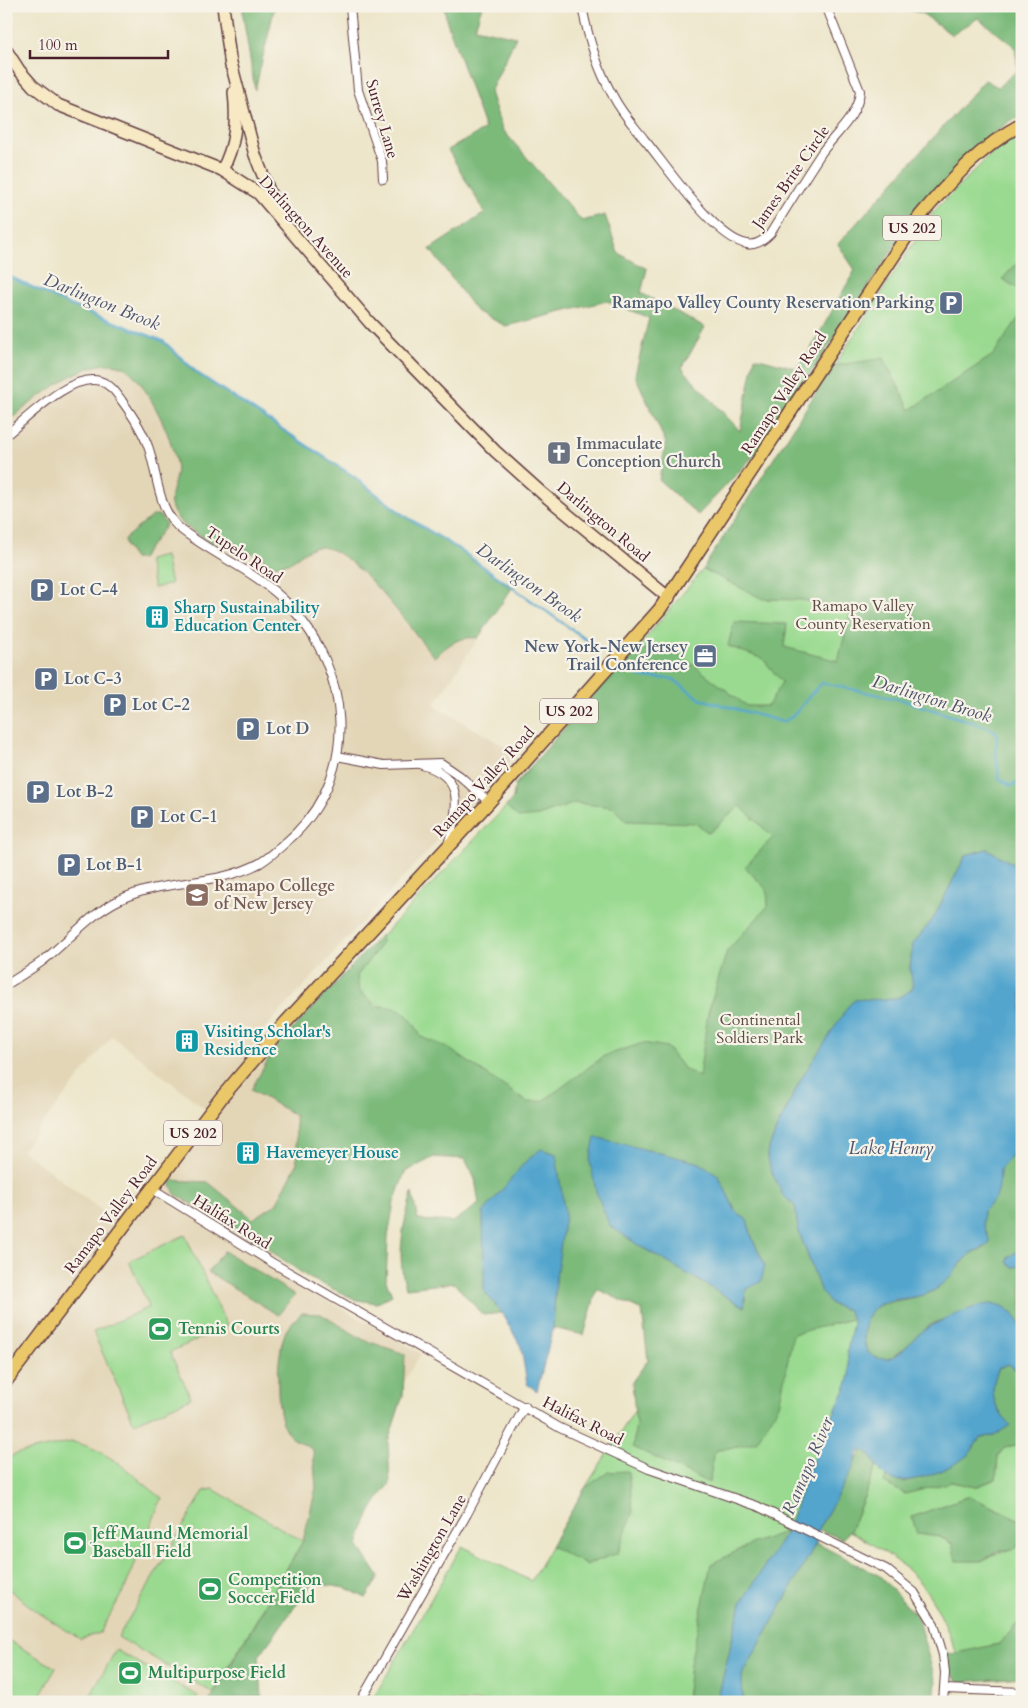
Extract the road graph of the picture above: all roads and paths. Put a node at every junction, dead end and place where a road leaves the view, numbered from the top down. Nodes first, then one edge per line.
1 (223, 6) edge
2 (350, 6) edge
3 (582, 6) edge
4 (826, 6) edge
5 (6, 50) edge
6 (230, 59) junction
7 (1022, 124) edge
8 (222, 170) junction
9 (383, 179) dead end
10 (282, 222) junction
11 (6, 435) edge
12 (518, 471) joint
13 (669, 598) junction
14 (337, 756) junction
15 (415, 763) junction
16 (489, 802) junction
17 (448, 848) junction
18 (6, 985) edge
19 (151, 1188) junction
20 (10, 1366) edge
21 (6, 1381) edge
22 (525, 1406) junction
23 (945, 1689) junction
24 (1022, 1692) edge
25 (360, 1702) edge
26 (943, 1702) edge

1 - 6 main road
2 - 9 street, Surrey Lane
3 - 4 street, James Brite Circle
5 - 8 main road, Darlington Avenue
6 - 8 main road
6 - 10 main road
7 - 13 main road, Ramapo Valley Road / US 202
8 - 10 main road, Darlington Avenue
10 - 12 main road, Darlington Avenue
11 - 14 street, Tupelo Road
12 - 13 main road, Darlington Road
13 - 16 main road, Ramapo Valley Road / US 202
14 - 15 street
14 - 18 street, Tupelo Road
15 - 16 street
15 - 17 street
16 - 17 main road, Ramapo Valley Road / US 202
17 - 19 main road, Ramapo Valley Road / US 202
19 - 20 main road, Ramapo Valley Road / US 202
19 - 22 street, Halifax Road
20 - 21 main road, Ramapo Valley Road / US 202
22 - 23 street, Halifax Road
22 - 25 street, Washington Lane
23 - 24 street
23 - 26 street, Halifax Road

